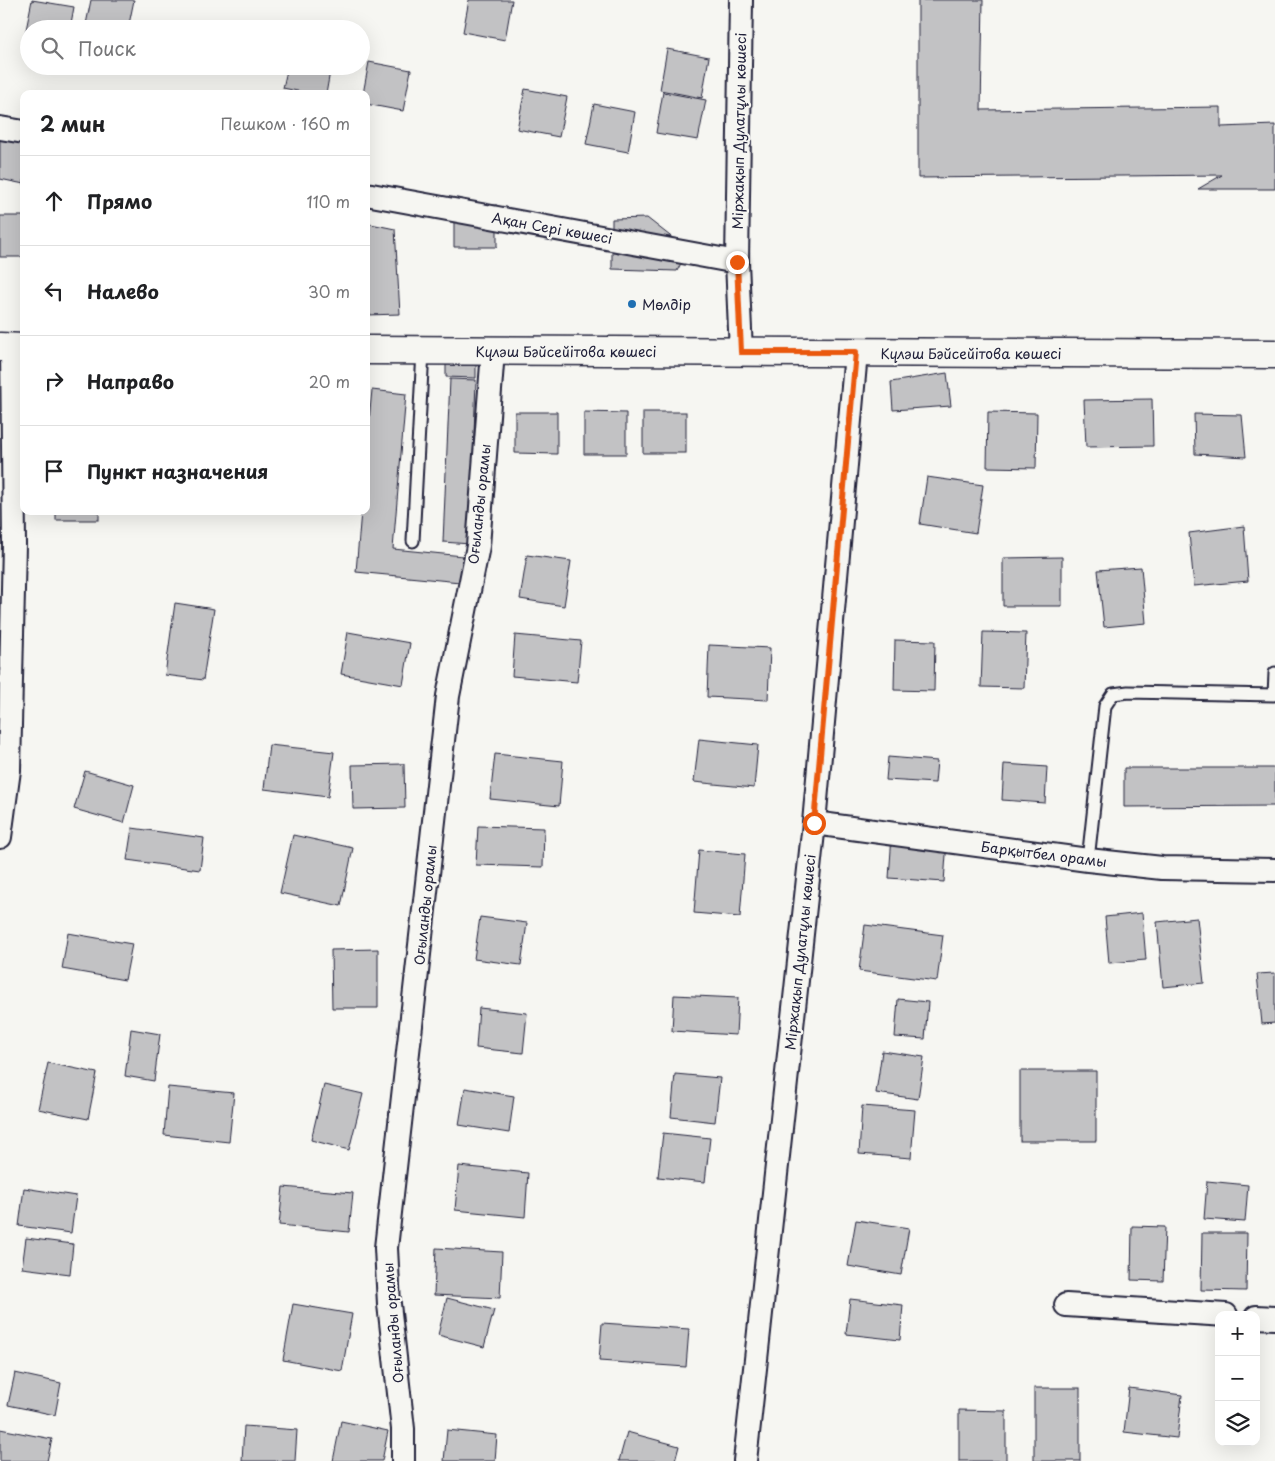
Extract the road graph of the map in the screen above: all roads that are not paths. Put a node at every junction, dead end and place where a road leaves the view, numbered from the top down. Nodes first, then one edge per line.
1 (741, 0) edge
2 (0, 128) edge
3 (20, 131) edge
4 (370, 195) edge
5 (737, 262) junction
6 (12, 348) edge
7 (370, 350) edge
8 (423, 350) junction
9 (493, 351) junction
10 (741, 352) junction
11 (856, 352) junction
12 (1275, 354) edge
13 (413, 541) dead end
14 (7, 543) edge
15 (1275, 673) edge
16 (1274, 695) edge
17 (814, 823) junction
18 (0, 837) edge
19 (1088, 860) junction
20 (1275, 870) edge
21 (1066, 1305) dead end
22 (1215, 1314) edge
23 (1260, 1317) edge
24 (1275, 1318) edge
25 (403, 1461) edge
26 (745, 1461) edge

1 - 5 street, Міржақып Дулатұлы көшесі
2 - 3 street
4 - 5 street, Ақан Сері көшесі
5 - 10 street, Міржақып Дулатұлы көшесі
6 - 14 street
7 - 8 street, Күләш Бәйсейітова көшесі
8 - 9 street, Күләш Бәйсейітова көшесі
8 - 13 lane
9 - 10 street, Күләш Бәйсейітова көшесі
9 - 25 street, Оғыланды орамы
10 - 11 street, Күләш Бәйсейітова көшесі
11 - 12 street, Күләш Бәйсейітова көшесі
11 - 17 street, Міржақып Дулатұлы көшесі
14 - 18 street
15 - 16 lane
16 - 19 lane
17 - 19 street, Барқытбел орамы
17 - 26 street, Міржақып Дулатұлы көшесі
19 - 20 street, Барқытбел орамы
21 - 22 street
23 - 24 street

